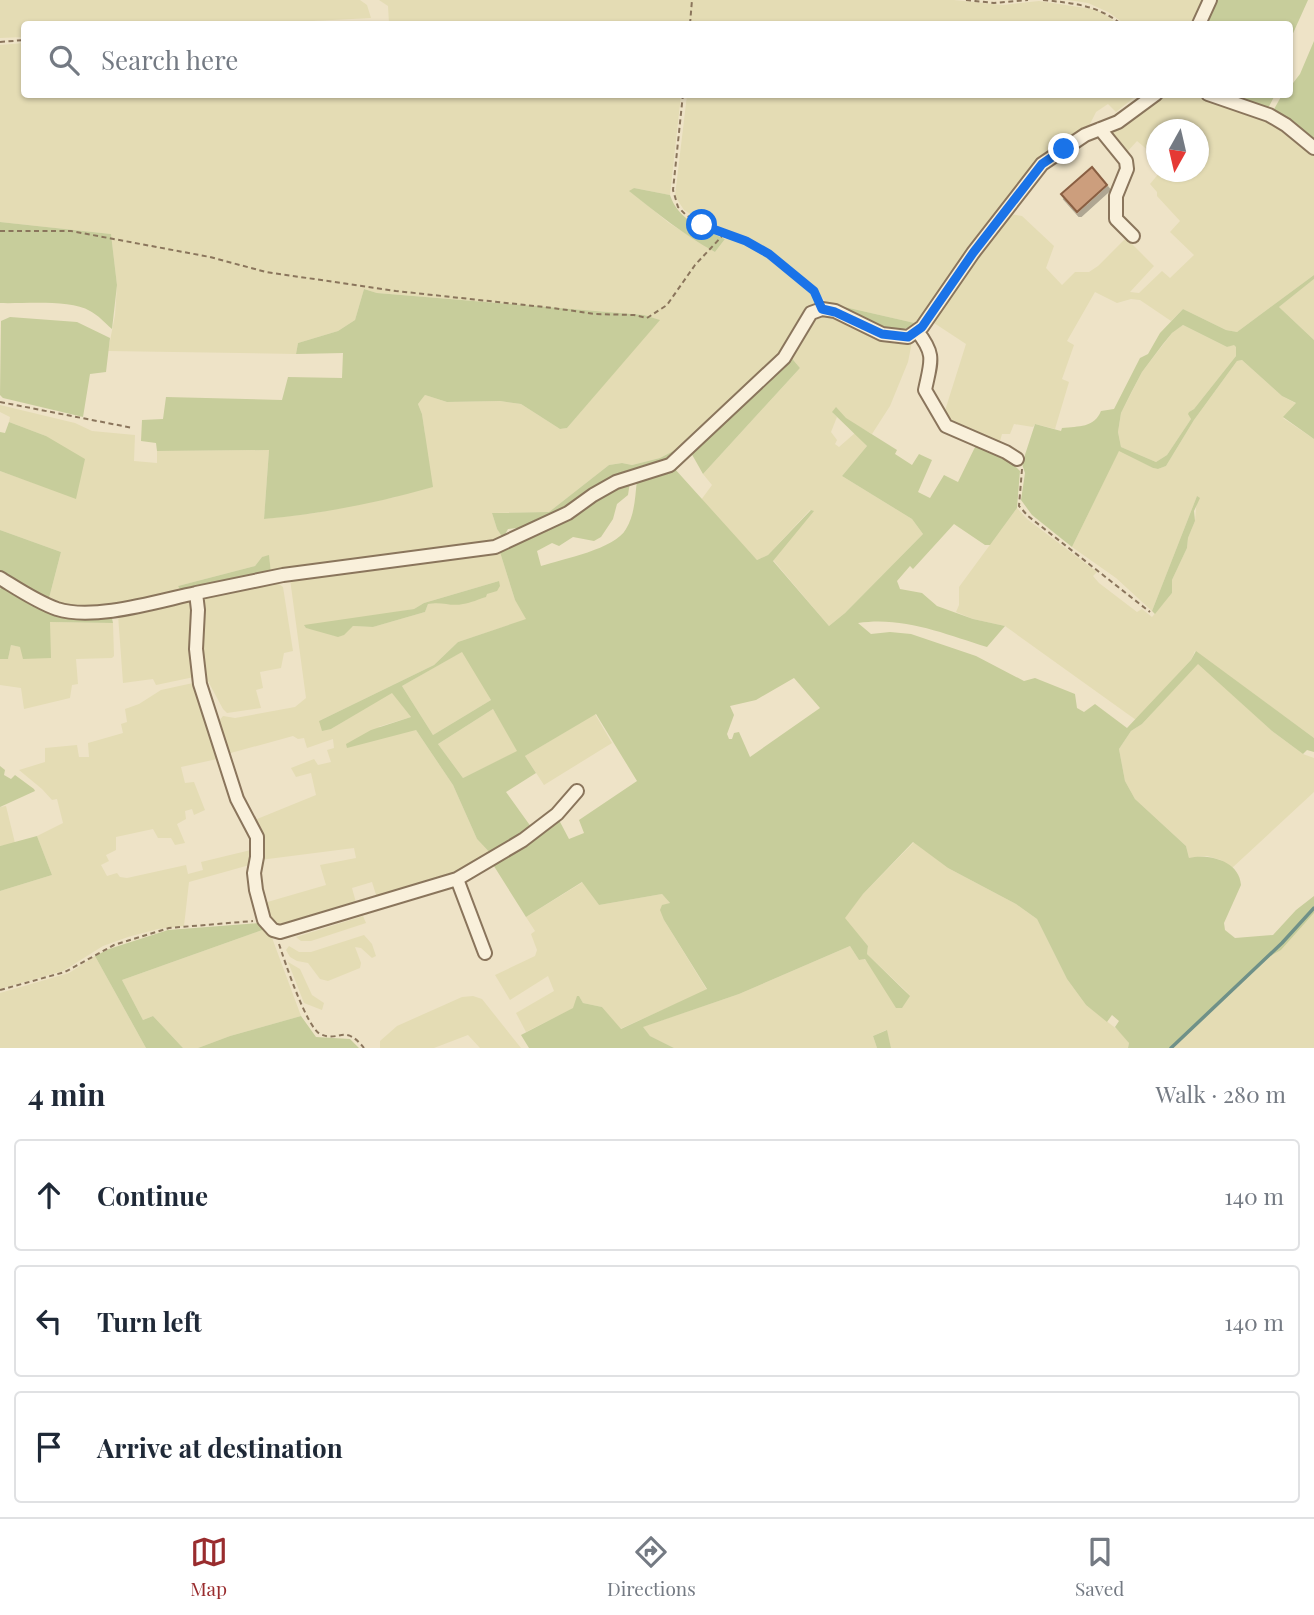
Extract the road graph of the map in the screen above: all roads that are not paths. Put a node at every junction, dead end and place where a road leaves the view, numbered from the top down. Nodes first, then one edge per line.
1 (1210, 0) edge
2 (1200, 21) edge
3 (1151, 98) edge
4 (1220, 98) edge
5 (1100, 129) junction
6 (1314, 148) edge
7 (1133, 236) dead end
8 (917, 331) junction
9 (1017, 459) road end
10 (0, 578) edge
11 (196, 593) junction
12 (578, 791) dead end
13 (457, 879) junction
14 (485, 953) dead end

1 - 2 street
3 - 5 street
4 - 6 street
5 - 7 street
5 - 8 street
8 - 9 street
8 - 11 street
10 - 11 street
11 - 13 street
12 - 13 street
13 - 14 street

